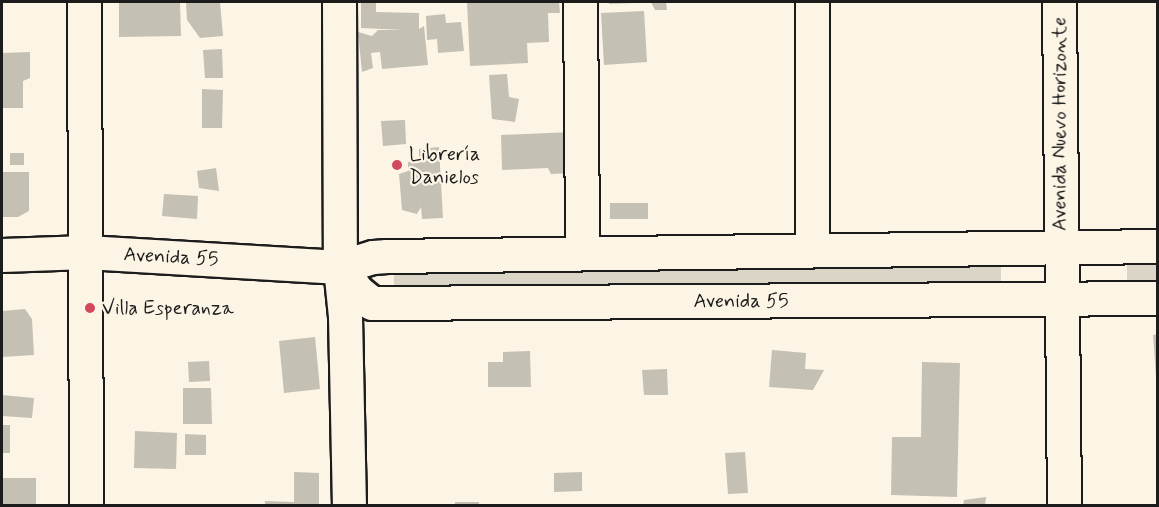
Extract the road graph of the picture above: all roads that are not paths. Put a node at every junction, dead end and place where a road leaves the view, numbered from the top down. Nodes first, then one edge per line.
1 (84, 2) edge
2 (339, 2) edge
3 (580, 2) edge
4 (813, 2) edge
5 (1059, 2) edge
6 (1158, 246) edge
7 (1060, 247) junction
8 (812, 249) junction
9 (86, 252) junction
10 (582, 253) junction
11 (2, 255) edge
12 (340, 267) junction
13 (1158, 298) edge
14 (1062, 299) junction
15 (86, 506) edge
16 (349, 506) edge
17 (1064, 506) edge

1 - 9 street
2 - 12 street
3 - 10 street
4 - 8 street
5 - 7 street, Avenida Nuevo Horizonte
6 - 7 street, Avenida 55
7 - 8 street, Avenida 55
7 - 14 street, Avenida Nuevo Horizonte
8 - 10 street, Avenida 55
9 - 11 street, Avenida 55
9 - 12 street, Avenida 55
9 - 15 street
10 - 12 street, Avenida 55
12 - 14 street, Avenida 55
12 - 16 street
13 - 14 street, Avenida 55
14 - 17 street, Avenida Nuevo Horizonte

